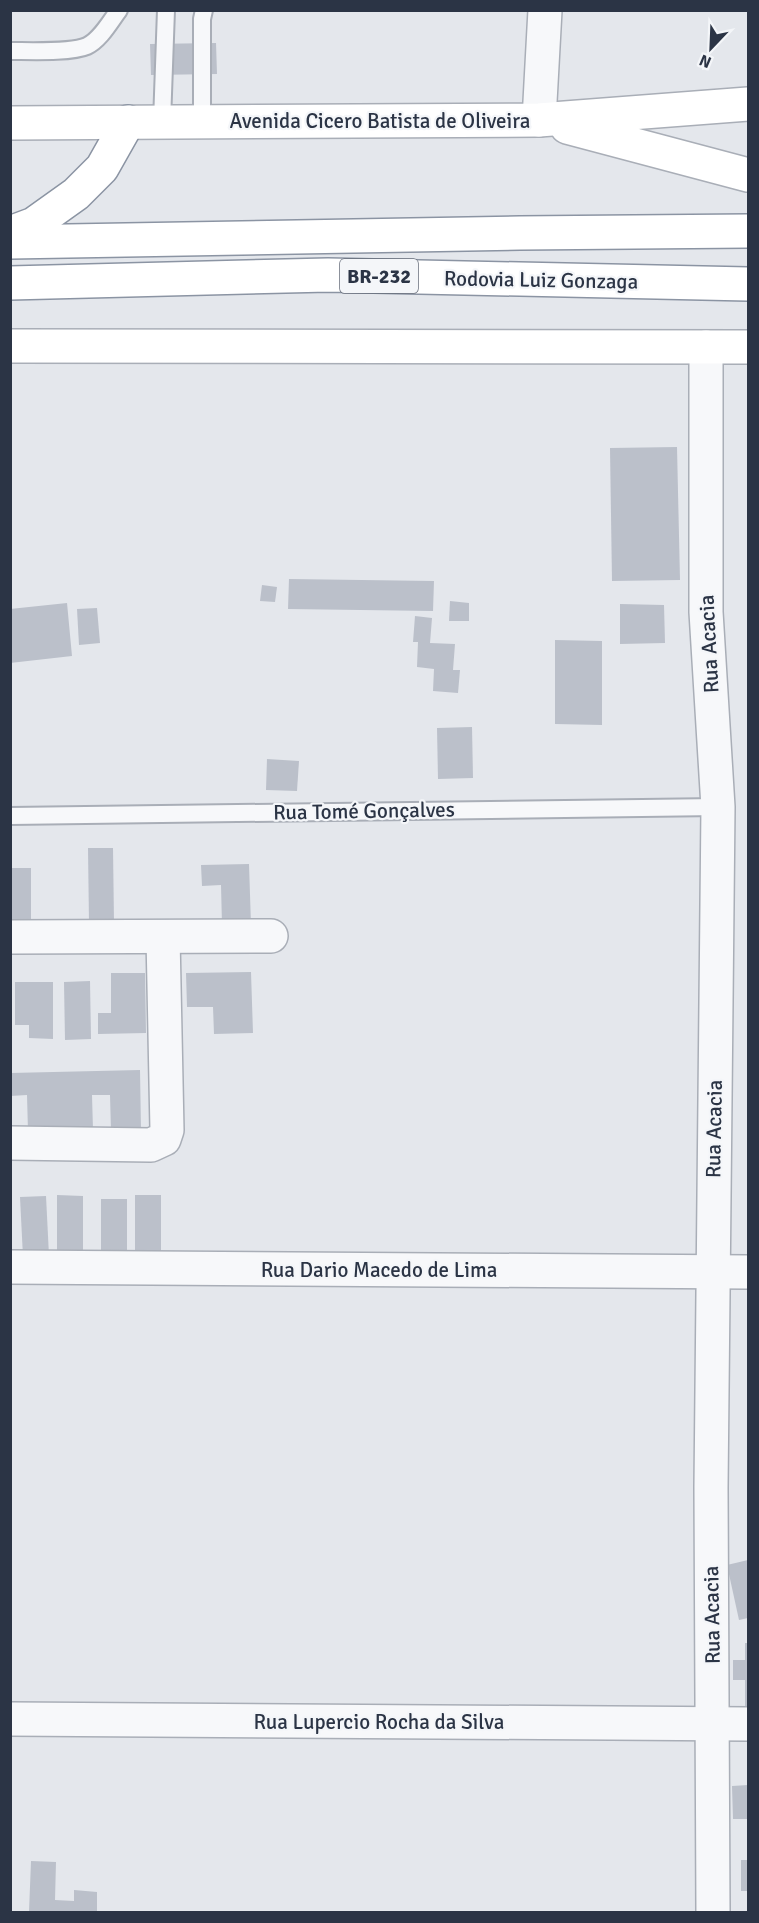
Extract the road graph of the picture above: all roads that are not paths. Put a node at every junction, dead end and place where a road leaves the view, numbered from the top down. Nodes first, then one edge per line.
1 (119, 10) edge
2 (166, 10) edge
3 (204, 10) edge
4 (546, 10) edge
5 (10, 51) edge
6 (748, 104) edge
7 (539, 120) junction
8 (128, 122) junction
9 (162, 122) junction
10 (202, 122) junction
11 (10, 123) edge
12 (748, 176) edge
13 (748, 231) edge
14 (10, 233) edge
15 (10, 242) edge
16 (10, 283) edge
17 (748, 284) edge
18 (10, 346) edge
19 (706, 346) junction
20 (748, 347) edge
21 (718, 807) junction
22 (10, 816) edge
23 (271, 936) dead end
24 (10, 937) edge
25 (163, 937) junction
26 (10, 1143) edge
27 (10, 1267) edge
28 (712, 1272) junction
29 (748, 1272) edge
30 (10, 1719) edge
31 (713, 1724) junction
32 (748, 1724) edge
33 (713, 1912) edge

1 - 5 lane
2 - 9 lane
3 - 10 lane
4 - 7 street
6 - 7 main road, Avenida Cicero Batista de Oliveira
7 - 10 main road, Avenida Cicero Batista de Oliveira
7 - 12 main road
8 - 9 main road, Avenida Cicero Batista de Oliveira
8 - 11 main road, Avenida Cicero Batista de Oliveira
8 - 14 main road
9 - 10 main road, Avenida Cicero Batista de Oliveira
13 - 15 main road, BR-232
16 - 17 main road, Rodovia Luiz Gonzaga / BR-232
18 - 19 main road
19 - 20 main road
19 - 21 street, Rua Acacia
21 - 22 lane, Rua Tomé Gonçalves
21 - 28 street, Rua Acacia
23 - 25 street
24 - 25 street
25 - 26 street
27 - 28 street, Rua Dario Macedo de Lima
28 - 29 street, Rua Dario Macedo de Lima
28 - 31 street, Rua Acacia
30 - 31 street, Rua Lupercio Rocha da Silva
31 - 32 street, Rua Lupercio Rocha da Silva
31 - 33 street, Rua Acacia

